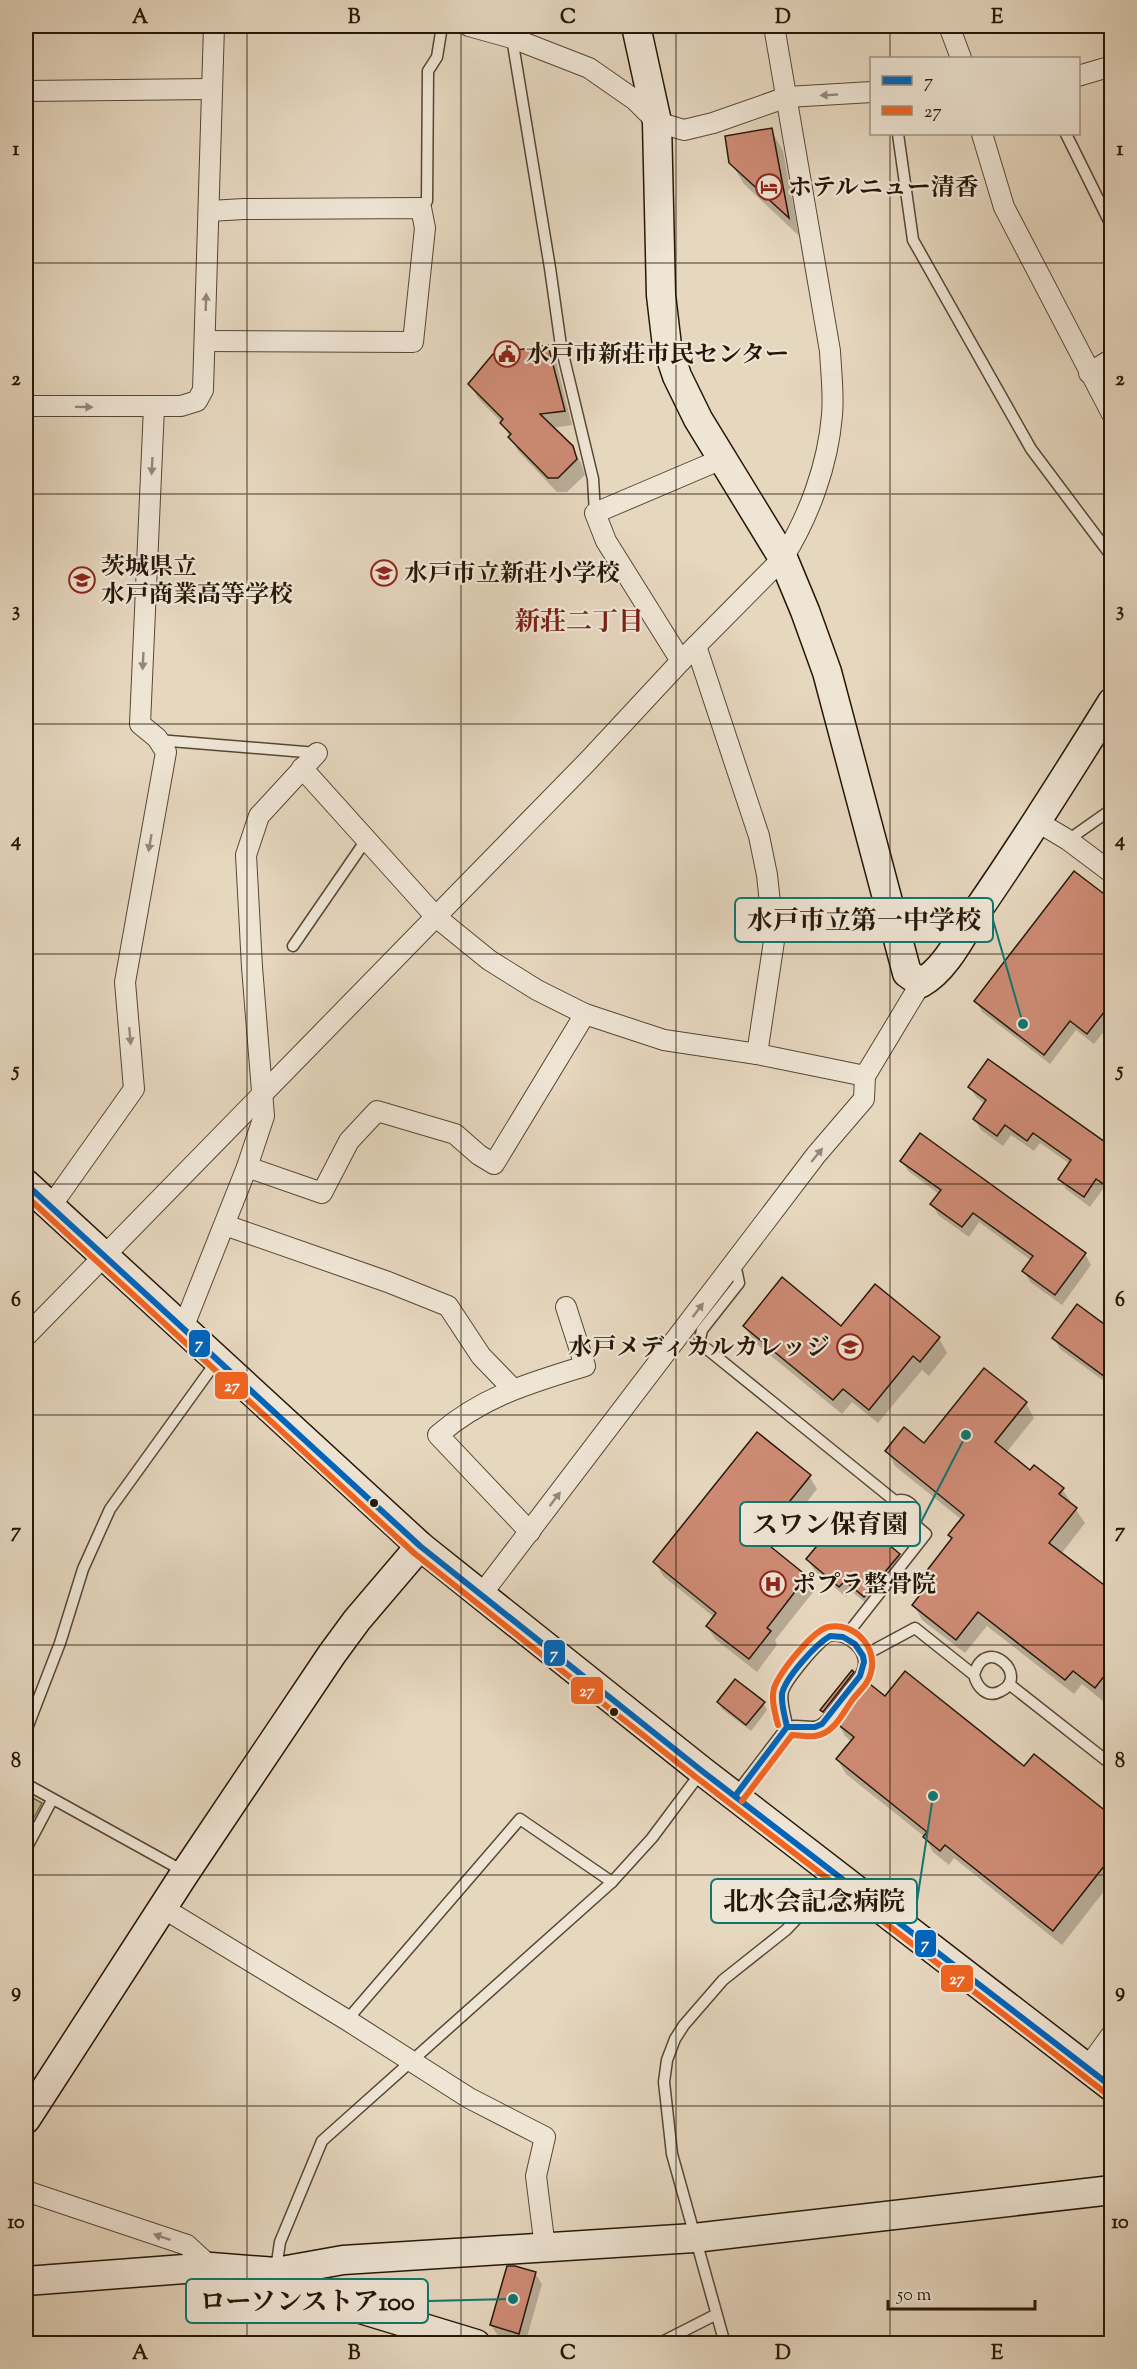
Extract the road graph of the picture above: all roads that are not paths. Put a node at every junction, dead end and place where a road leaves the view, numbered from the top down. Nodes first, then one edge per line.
1 (214, 26) edge
2 (442, 26) edge
3 (469, 26) edge
4 (636, 26) edge
5 (774, 26) edge
6 (949, 26) edge
7 (513, 32) edge
8 (961, 57) edge
9 (1112, 66) edge
10 (1080, 75) edge
11 (211, 89) junction
12 (26, 91) edge
13 (870, 92) edge
14 (787, 97) junction
15 (657, 122) junction
16 (898, 135) edge
17 (981, 135) edge
18 (1066, 135) edge
19 (421, 208) junction
20 (210, 211) junction
21 (1112, 227) edge
22 (205, 341) junction
23 (1112, 359) edge
24 (1089, 373) junction
25 (26, 406) edge
26 (154, 407) junction
27 (1112, 414) edge
28 (722, 459) junction
29 (595, 513) junction
30 (1112, 556) edge
31 (783, 558) junction
32 (696, 646) junction
33 (681, 661) junction
34 (1112, 702) edge
35 (158, 740) junction
36 (317, 753) joint
37 (302, 768) junction
38 (1112, 809) edge
39 (1038, 822) junction
40 (366, 840) junction
41 (1068, 840) junction
42 (1112, 873) edge
43 (436, 917) junction
44 (293, 946) dead end
45 (921, 983) junction
46 (585, 1014) junction
47 (757, 1054) junction
48 (866, 1076) junction
49 (261, 1095) junction
50 (247, 1167) junction
51 (26, 1185) edge
52 (51, 1206) junction
53 (225, 1225) junction
54 (104, 1256) junction
55 (731, 1266) junction
56 (566, 1307) dead end
57 (183, 1328) junction
58 (26, 1336) edge
59 (218, 1359) junction
60 (513, 1389) junction
61 (895, 1501) junction
62 (913, 1523) junction
63 (530, 1532) junction
64 (420, 1546) junction
65 (481, 1595) junction
66 (845, 1637) junction
67 (863, 1656) junction
68 (974, 1675) junction
69 (1009, 1684) junction
70 (787, 1727) junction
71 (26, 1731) edge
72 (1112, 1764) edge
73 (702, 1771) junction
74 (26, 1784) edge
75 (735, 1796) junction
76 (52, 1800) junction
77 (26, 1849) edge
78 (832, 1871) junction
79 (185, 1873) junction
80 (612, 1882) junction
81 (163, 1908) junction
82 (347, 2020) junction
83 (1112, 2034) edge
84 (412, 2062) junction
85 (1088, 2067) junction
86 (1112, 2087) edge
87 (26, 2119) edge
88 (1112, 2190) edge
89 (26, 2191) edge
90 (694, 2238) junction
91 (545, 2248) junction
92 (211, 2267) junction
93 (276, 2272) junction
94 (26, 2281) edge
95 (715, 2315) junction
96 (476, 2343) edge
97 (658, 2343) edge
98 (725, 2343) edge

1 - 11 street
2 - 19 lane
3 - 7 street
4 - 15 street
5 - 14 street
6 - 8 street
7 - 15 street
7 - 29 lane
9 - 10 street
11 - 12 street
11 - 20 street
13 -> 14 street
14 - 15 street
14 - 31 street
15 - 28 street
16 - 30 lane
17 - 24 street
18 - 21 lane
19 - 20 street
19 - 22 street
22 -> 20 street
22 - 26 street
23 - 24 street
24 - 27 street
25 -> 26 street
26 -> 35 street
28 - 29 street
28 - 31 street
29 - 33 street
31 - 32 street
31 - 45 street
32 - 33 street
32 - 47 street
33 - 43 street
34 - 39 street
35 - 36 lane
35 -> 52 street
36 - 37 street
37 - 40 street
37 - 49 street
38 - 41 lane
39 - 41 street
39 - 45 street
40 - 43 street
40 - 44 lane
41 - 42 street
43 - 46 street
43 - 49 street
45 - 48 street
46 - 47 street
46 - 50 street
47 - 48 street
55 -> 48 street
49 - 50 street
49 - 54 street
50 - 53 street
51 - 52 street
52 - 54 street
53 - 57 street
53 - 60 street
54 - 57 street
54 - 58 street
55 - 61 lane
63 -> 55 street
56 - 60 street
57 - 59 street
59 - 64 street
59 - 71 lane
60 - 63 street
61 - 62 lane
61 - 62 lane
62 - 66 lane
63 - 65 street
64 - 65 street
64 - 79 street
65 - 73 street
66 - 67 lane
66 - 70 lane
67 - 68 lane
67 - 70 lane
68 - 69 lane
68 - 69 lane
69 - 72 lane
70 - 75 lane
73 - 75 street
73 - 80 lane
74 - 76 lane
75 - 78 street
76 - 77 lane
76 - 79 lane
78 - 85 street
78 - 90 lane
79 - 81 street
80 - 82 lane
80 - 84 lane
81 - 82 street
81 - 87 street
82 - 84 street
83 - 85 street
84 - 91 street
84 - 93 lane
85 - 86 street
88 - 90 street
92 -> 89 street
90 - 91 street
90 - 95 lane
91 - 93 street
92 - 93 street
92 - 94 street
93 - 96 street
95 - 97 lane
95 - 98 lane

